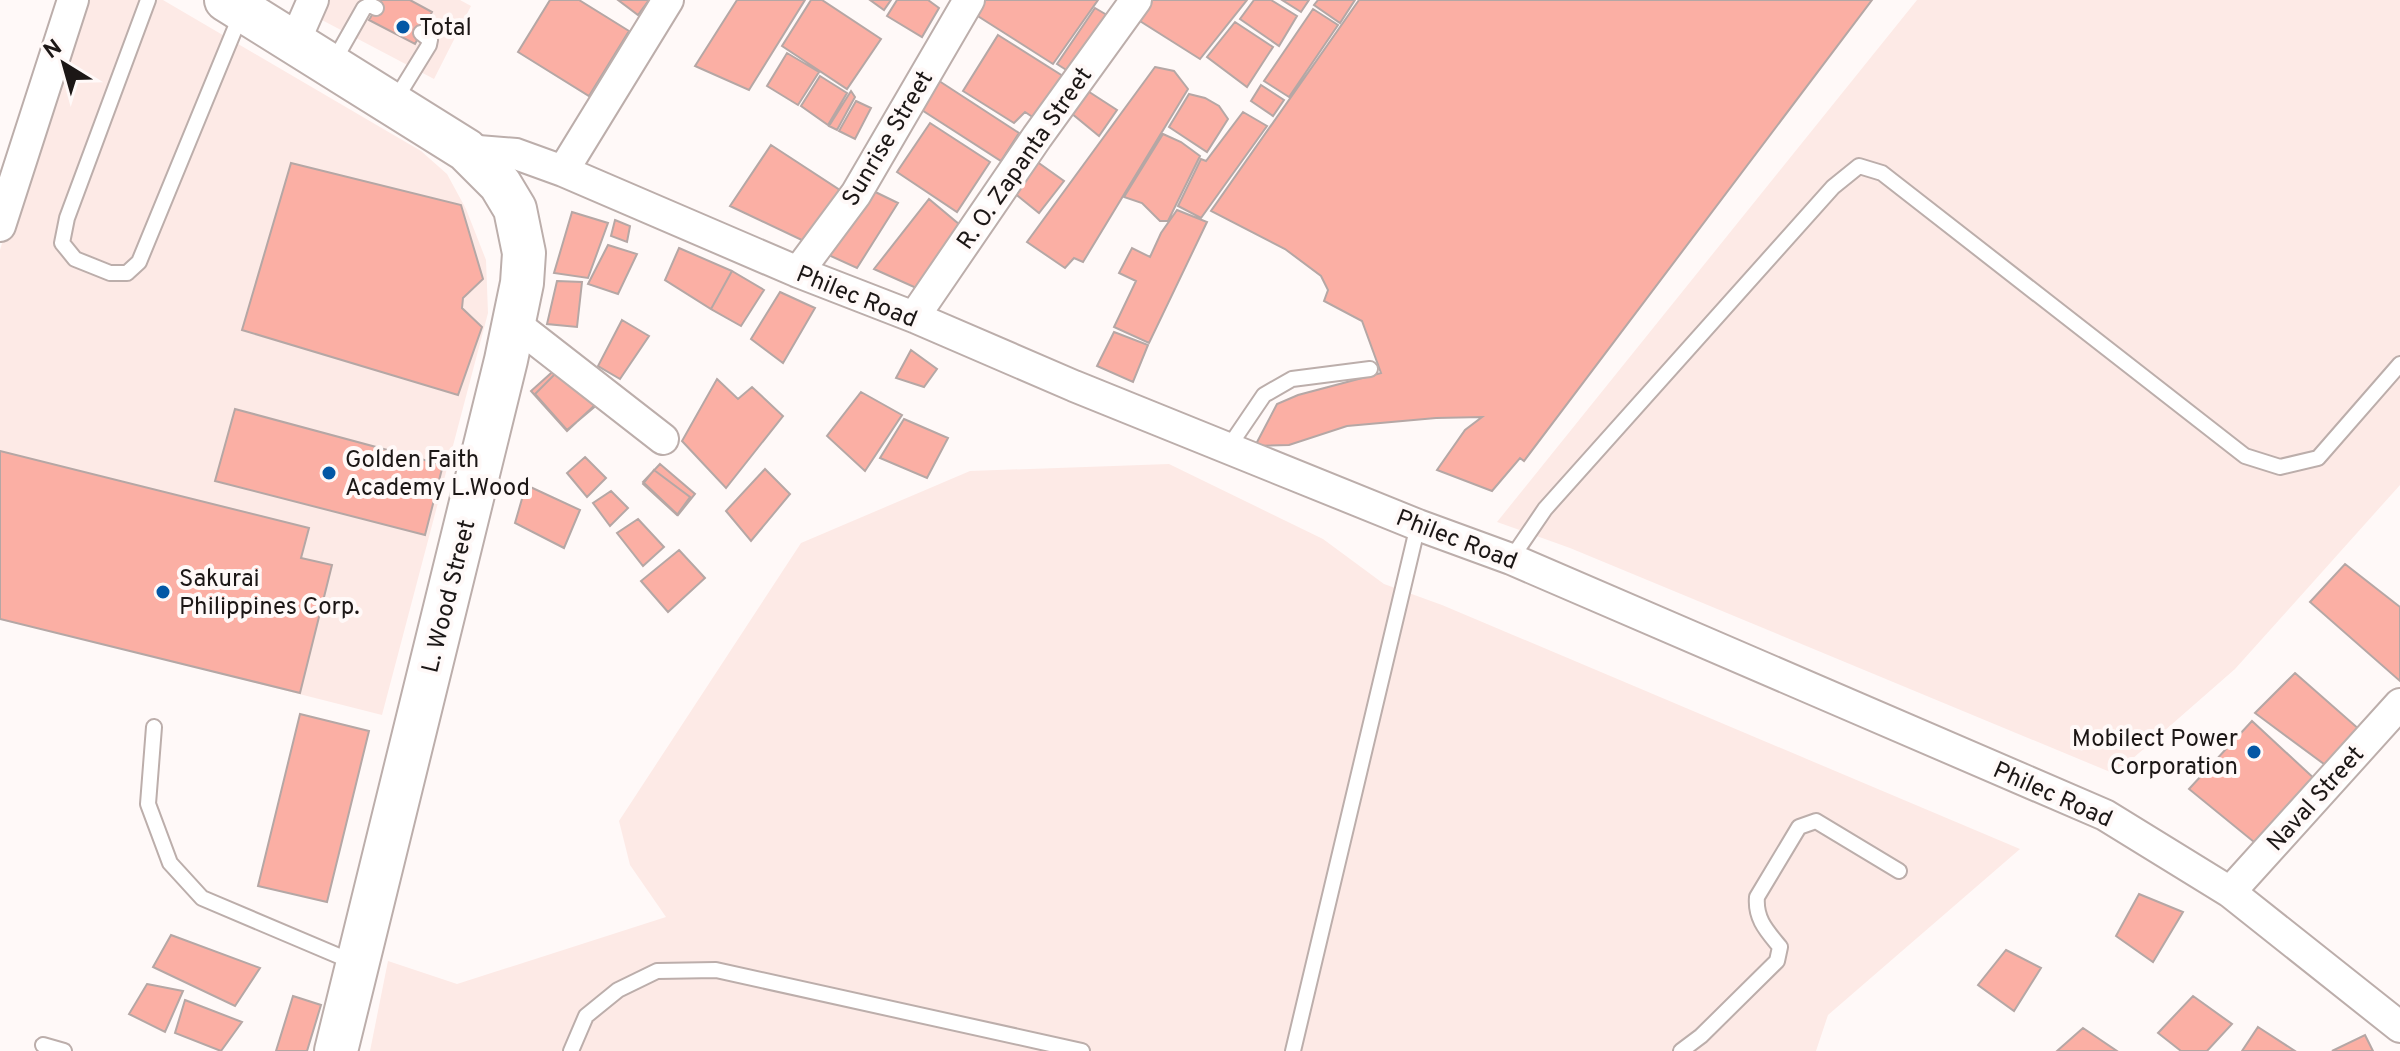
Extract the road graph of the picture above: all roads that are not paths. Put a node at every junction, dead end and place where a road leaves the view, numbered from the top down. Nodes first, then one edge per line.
1 (73, 0) edge
2 (148, 0) edge
3 (313, 0) edge
4 (668, 0) edge
5 (969, 0) edge
6 (1136, 0) edge
7 (235, 5) edge
8 (376, 8) dead end
9 (421, 33) dead end
10 (295, 41) junction
11 (332, 65) junction
12 (393, 104) junction
13 (466, 150) junction
14 (563, 171) junction
15 (0, 226) edge
16 (798, 272) junction
17 (914, 317) junction
18 (514, 323) junction
19 (2400, 364) edge
20 (1370, 369) dead end
21 (663, 439) dead end
22 (1228, 448) junction
23 (1418, 525) junction
24 (1511, 559) junction
25 (2400, 704) edge
26 (154, 727) dead end
27 (1899, 871) dead end
28 (2230, 892) junction
29 (356, 964) junction
30 (2400, 1027) edge
31 (43, 1045) dead end
32 (64, 1051) edge
33 (336, 1051) edge
34 (571, 1051) edge
35 (1082, 1051) edge
36 (1293, 1051) edge
37 (1681, 1051) edge

1 - 15 street
2 - 7 lane
3 - 10 street
4 - 14 street
5 - 16 street, Sunrise Street
6 - 17 street, R. O. Zapanta Street
7 - 10 main road, L. Wood Street
8 - 11 lane
9 - 12 lane
10 - 11 main road, L. Wood Street
11 - 12 main road, L. Wood Street
12 - 13 main road, L. Wood Street
13 - 14 street, Philec Road
13 - 18 main road, L. Wood Street
14 - 16 street, Philec Road
16 - 17 street, Philec Road
17 - 22 street, Philec Road
18 - 21 street
18 - 29 main road, L. Wood Street
19 - 24 lane
20 - 22 lane
22 - 23 street, Philec Road
23 - 24 street, Philec Road
23 - 36 lane
24 - 28 street, Philec Road
25 - 28 street, Naval Street
26 - 29 lane
27 - 37 lane
28 - 30 street, Philec Road
29 - 33 main road, L. Wood Street
31 - 32 lane
34 - 35 lane

